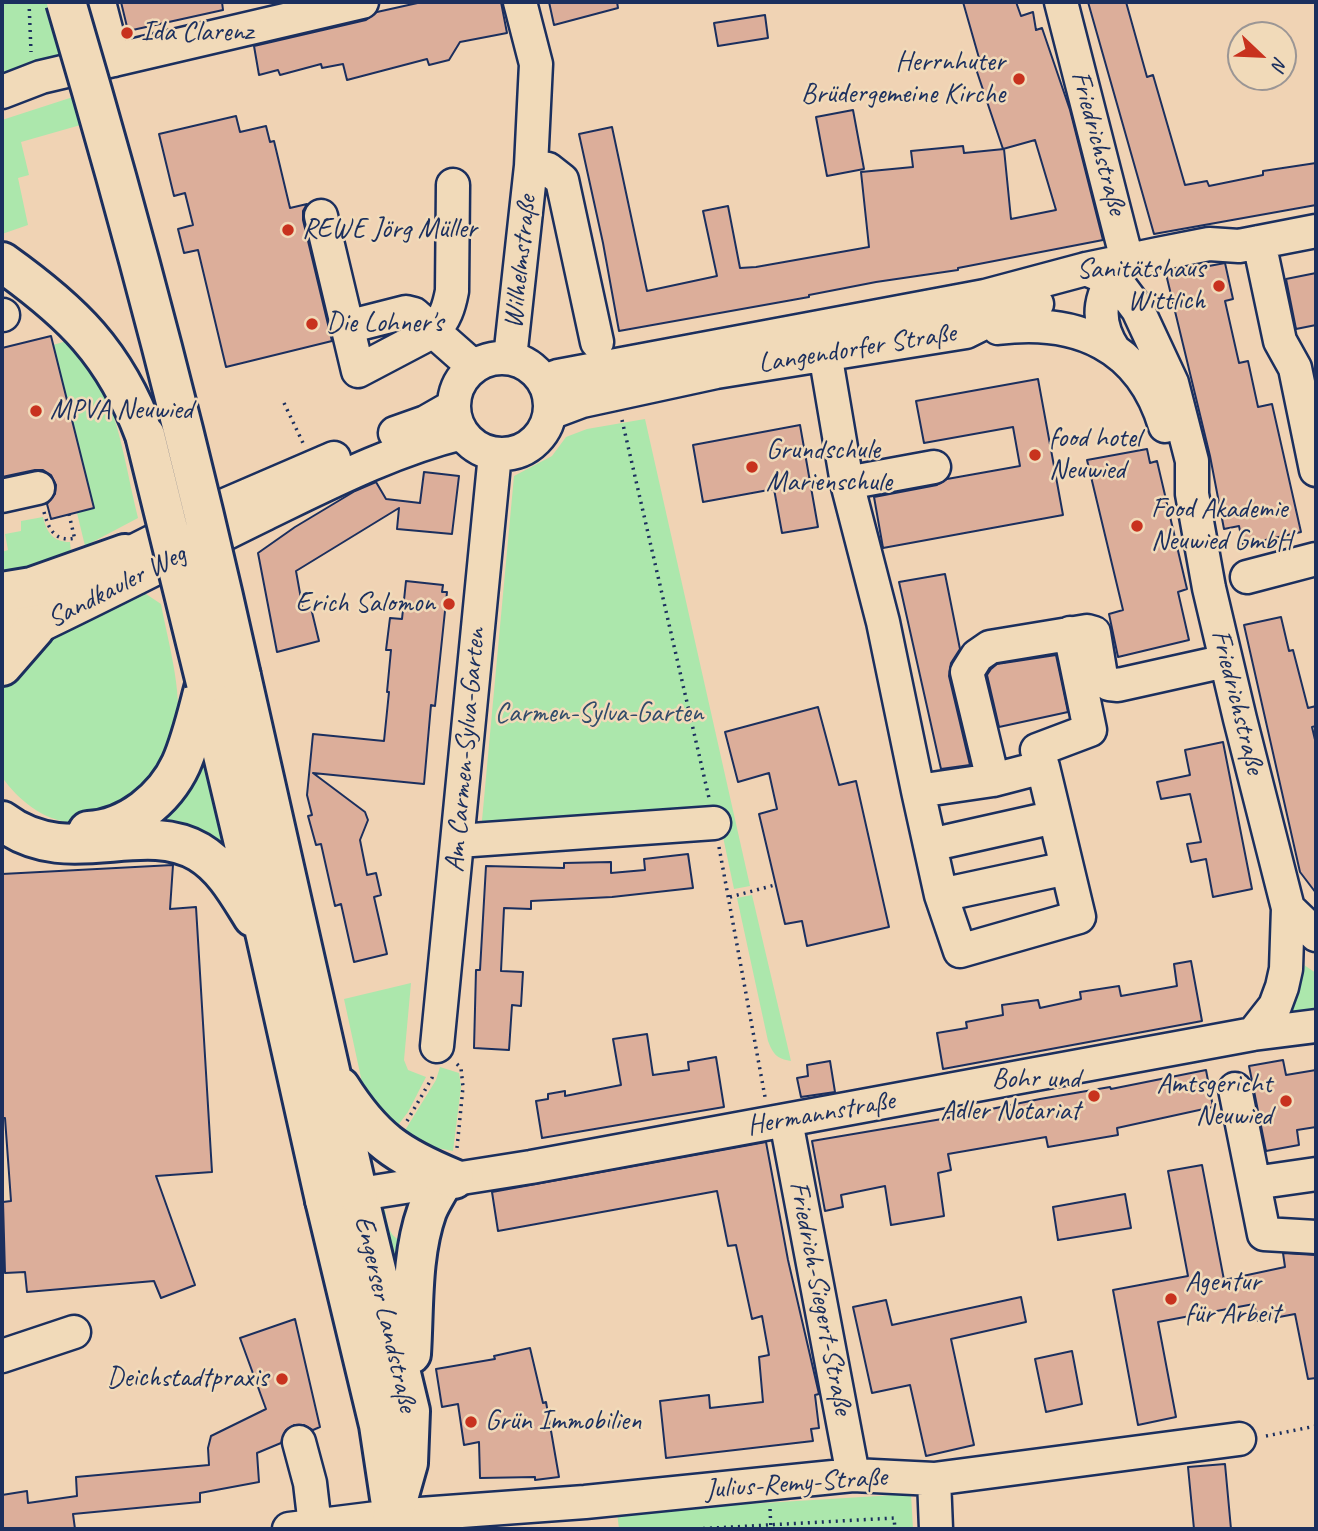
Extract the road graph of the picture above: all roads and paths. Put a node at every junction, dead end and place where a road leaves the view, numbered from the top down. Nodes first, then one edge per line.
1 (29, 2) edge
2 (66, 2) edge
3 (99, 2) edge
4 (362, 2) edge
5 (520, 2) edge
6 (1061, 2) edge
7 (114, 60) junction
8 (41, 77) junction
9 (2, 92) edge
10 (531, 166) junction
11 (453, 185) dead end
12 (321, 216) dead end
13 (1316, 231) edge
14 (1249, 244) junction
15 (2, 261) edge
16 (1118, 270) junction
17 (347, 327) junction
18 (966, 332) junction
19 (425, 336) junction
20 (597, 342) dead end
21 (1114, 350) junction
22 (825, 353) junction
23 (510, 358) junction
24 (544, 380) junction
25 (1308, 385) edge
26 (463, 397) junction
27 (284, 403) dead end
28 (550, 413) junction
29 (621, 418) dead end
30 (307, 451) dead end
31 (495, 454) junction
32 (934, 467) dead end
33 (1316, 470) edge
34 (847, 483) junction
35 (38, 488) joint
36 (1192, 495) junction
37 (2, 496) edge
38 (69, 514) dead end
39 (229, 517) junction
40 (75, 538) junction
41 (77, 546) dead end
42 (125, 554) junction
43 (1316, 559) edge
44 (1247, 577) dead end
45 (2, 592) edge
46 (13, 630) edge
47 (1070, 633) junction
48 (1226, 661) junction
49 (2, 666) edge
50 (223, 680) junction
51 (1043, 767) junction
52 (993, 780) junction
53 (918, 791) junction
54 (2, 798) edge
55 (1055, 817) junction
56 (2, 821) edge
57 (714, 823) junction
58 (458, 841) junction
59 (930, 845) junction
60 (1068, 868) junction
61 (775, 884) dead end
62 (941, 895) junction
63 (730, 897) junction
64 (1288, 908) junction
65 (1316, 935) edge
66 (266, 936) junction
67 (1316, 1026) edge
68 (1252, 1034) junction
69 (437, 1046) joint
70 (330, 1070) junction
71 (1235, 1089) dead end
72 (778, 1122) junction
73 (1316, 1174) edge
74 (448, 1180) junction
75 (1254, 1183) junction
76 (341, 1197) junction
77 (1316, 1237) edge
78 (74, 1332) dead end
79 (2, 1356) edge
80 (405, 1383) junction
81 (1316, 1426) edge
82 (1239, 1439) joint
83 (299, 1442) dead end
84 (853, 1475) junction
85 (934, 1479) junction
86 (392, 1522) edge
87 (302, 1527) edge
88 (696, 1529) edge
89 (895, 1529) edge
90 (936, 1529) edge

1 - 8 path
2 - 50 main road, bridge
3 - 7 street
4 - 7 street
5 - 10 street, Wilhelmstraße
6 - 16 street, Friedrichstraße
7 - 8 street
8 - 9 street
10 - 20 street, Wilhelmstraße
10 - 23 street, Wilhelmstraße
11 - 19 street
12 - 17 street
13 - 14 street, Langendorfer Straße
14 - 16 street, Langendorfer Straße
14 - 25 street
15 - 50 main road, bridge
16 - 18 street, Langendorfer Straße
16 - 21 street, Friedrichstraße
16 - 24 street, Langendorfer Straße
16 - 36 street, Friedrichstraße
17 - 19 street
17 - 19 street
18 - 21 street, Friedrichstraße
18 - 22 street, Langendorfer Straße
19 - 26 street
21 - 36 street, Friedrichstraße
22 - 28 street, Langendorfer Straße
22 - 34 street
23 - 24 street
23 - 26 street
24 - 28 street
25 - 33 street
26 - 31 street
26 - 39 street
27 - 30 path
28 - 31 street
29 - 57 path
31 - 58 street, Am Carmen-Sylva-Garten
32 - 34 street
34 - 53 street
35 - 37 street
35 - 40 path
36 - 48 street, Friedrichstraße
38 - 40 path
39 - 42 street, Sandkauler Weg
39 - 46 street, Sandkauler Weg
40 - 41 path
42 - 45 main road
42 - 46 street, Sandkauler Weg
43 - 44 street
46 - 49 main road
47 - 48 street
47 - 51 street
47 - 52 street
48 - 64 street, Friedrichstraße
50 - 54 main road
50 - 66 main road
50 - 70 main road
51 - 52 street
51 - 55 street
52 - 53 street
53 - 59 street
55 - 59 street
55 - 60 street
56 - 66 main road
57 - 58 street
57 - 63 path
58 - 69 street, Am Carmen-Sylva-Garten
59 - 62 street
60 - 62 street
60 - 62 street
61 - 63 path
63 - 72 path
64 - 65 street
64 - 68 street, Friedrichstraße
66 - 76 main road
67 - 68 street, Hermannstraße
68 - 72 street, Hermannstraße
69 - 74 path
70 - 74 main road
70 - 76 main road
71 - 75 street
72 - 74 street, Hermannstraße
72 - 84 street, Friedrich-Siegert-Straße
73 - 75 street
74 - 76 street, Hermannstraße
74 - 80 main road
75 - 77 street
76 - 80 main road, Engerser Landstraße
76 - 86 main road, Engerser Landstraße
78 - 79 street
80 - 86 main road, Engerser Landstraße
81 - 82 path
82 - 85 street, Julius-Remy-Straße
83 - 87 street
84 - 85 street, Julius-Remy-Straße
84 - 86 street, Julius-Remy-Straße
85 - 90 street
86 - 87 street, Julius-Remy-Straße
88 - 89 path

